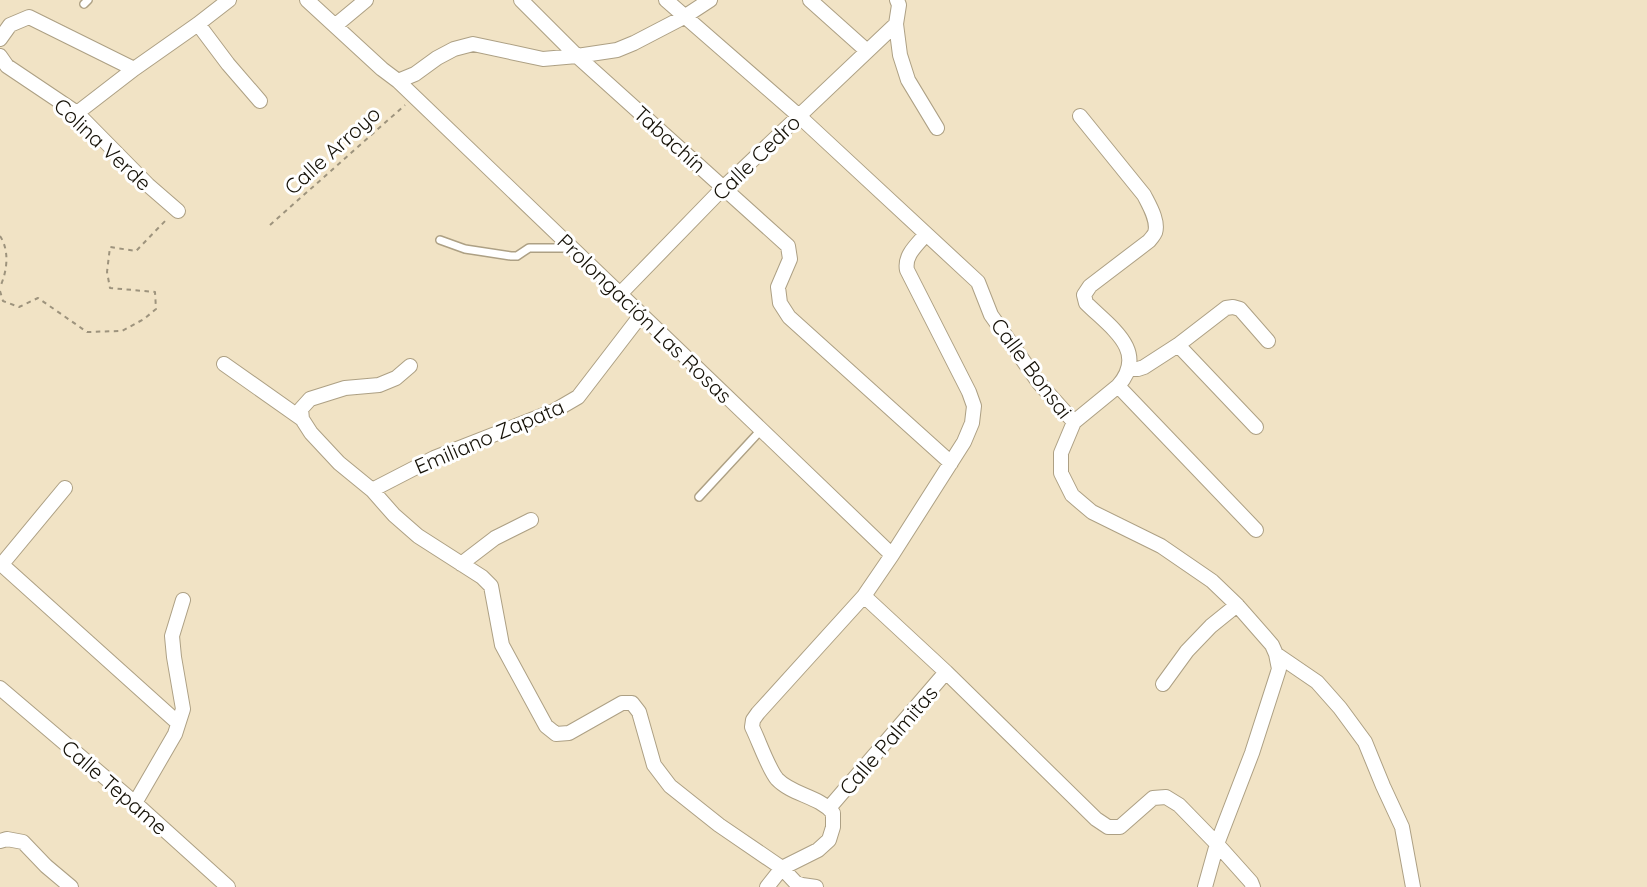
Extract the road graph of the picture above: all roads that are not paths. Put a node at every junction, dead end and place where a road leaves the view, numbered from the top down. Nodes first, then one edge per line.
1 (229, 0) edge
2 (307, 0) edge
3 (366, 0) edge
4 (521, 0) edge
5 (666, 0) edge
6 (710, 0) edge
7 (810, 0) edge
8 (897, 0) edge
9 (684, 17) junction
10 (5, 21) edge
11 (198, 24) junction
12 (336, 24) junction
13 (896, 24) junction
14 (0, 39) edge
15 (867, 51) junction
16 (0, 56) edge
17 (577, 56) junction
18 (134, 69) junction
19 (398, 81) junction
20 (260, 101) dead end
21 (77, 114) junction
22 (799, 116) junction
23 (1080, 116) dead end
24 (937, 128) dead end
25 (724, 188) junction
26 (178, 211) road end
27 (926, 234) junction
28 (440, 240) dead end
29 (572, 248) junction
30 (620, 294) junction
31 (641, 315) junction
32 (1268, 341) dead end
33 (1178, 345) junction
34 (224, 364) dead end
35 (410, 366) dead end
36 (1129, 369) junction
37 (1118, 386) junction
38 (302, 419) junction
39 (1074, 422) junction
40 (1256, 427) dead end
41 (761, 430) junction
42 (951, 463) junction
43 (65, 488) dead end
44 (372, 490) junction
45 (699, 497) dead end
46 (531, 520) dead end
47 (1256, 530) dead end
48 (892, 555) junction
49 (1, 563) edge
50 (460, 564) junction
51 (864, 596) junction
52 (183, 600) dead end
53 (1237, 605) junction
54 (1276, 654) junction
55 (946, 672) junction
56 (1163, 684) dead end
57 (0, 688) edge
58 (178, 723) junction
59 (135, 803) junction
60 (829, 808) junction
61 (0, 841) edge
62 (1217, 844) junction
63 (782, 868) junction
64 (71, 887) edge
65 (228, 887) edge
66 (767, 887) edge
67 (816, 887) edge
68 (1205, 887) edge
69 (1253, 887) edge
70 (1413, 887) edge

1 - 11 street
2 - 12 street, Prolongación Las Rosas
3 - 12 street
4 - 17 street, Tabachín
5 - 9 street, Calle Bonsai
6 - 9 street
7 - 15 street
8 - 13 street
9 - 17 street
9 - 22 street, Calle Bonsai
10 - 14 street
10 - 18 street
11 - 18 street
11 - 20 street
12 - 19 street, Prolongación Las Rosas
13 - 15 street, Calle Cedro
13 - 24 street
15 - 22 street, Calle Cedro
16 - 21 street, Colina Verde
17 - 19 street
17 - 25 street, Tabachín
18 - 21 street
19 - 29 street, Prolongación Las Rosas
21 - 26 street, Colina Verde
22 - 25 street, Calle Cedro
22 - 27 street, Calle Bonsai
23 - 36 street
25 - 30 street, Calle Cedro
25 - 42 street, Tabachín
27 - 39 street, Calle Bonsai
27 - 42 street
28 - 29 lane
29 - 30 street, Prolongación Las Rosas
30 - 31 street, Prolongación Las Rosas
31 - 41 street, Prolongación Las Rosas
31 - 44 street, Emiliano Zapata
32 - 33 street
33 - 36 street
33 - 40 street
34 - 38 street
35 - 38 street
36 - 37 street
37 - 39 street
37 - 47 street
38 - 44 street
39 - 53 street, Calle Bonsai
41 - 45 lane
41 - 48 street, Prolongación Las Rosas
42 - 48 street
43 - 49 street
44 - 50 street
46 - 50 street
48 - 51 street
49 - 58 street
50 - 63 street
51 - 55 street
51 - 60 street
52 - 58 street
53 - 54 street, Calle Bonsai
53 - 56 street
54 - 62 street
54 - 70 street
55 - 60 street, Calle Palmitas
55 - 62 street
57 - 59 street, Calle Tepame
58 - 59 street
59 - 65 street, Calle Tepame
60 - 63 street
61 - 64 street
62 - 68 street
62 - 69 street
63 - 66 street
63 - 67 street

